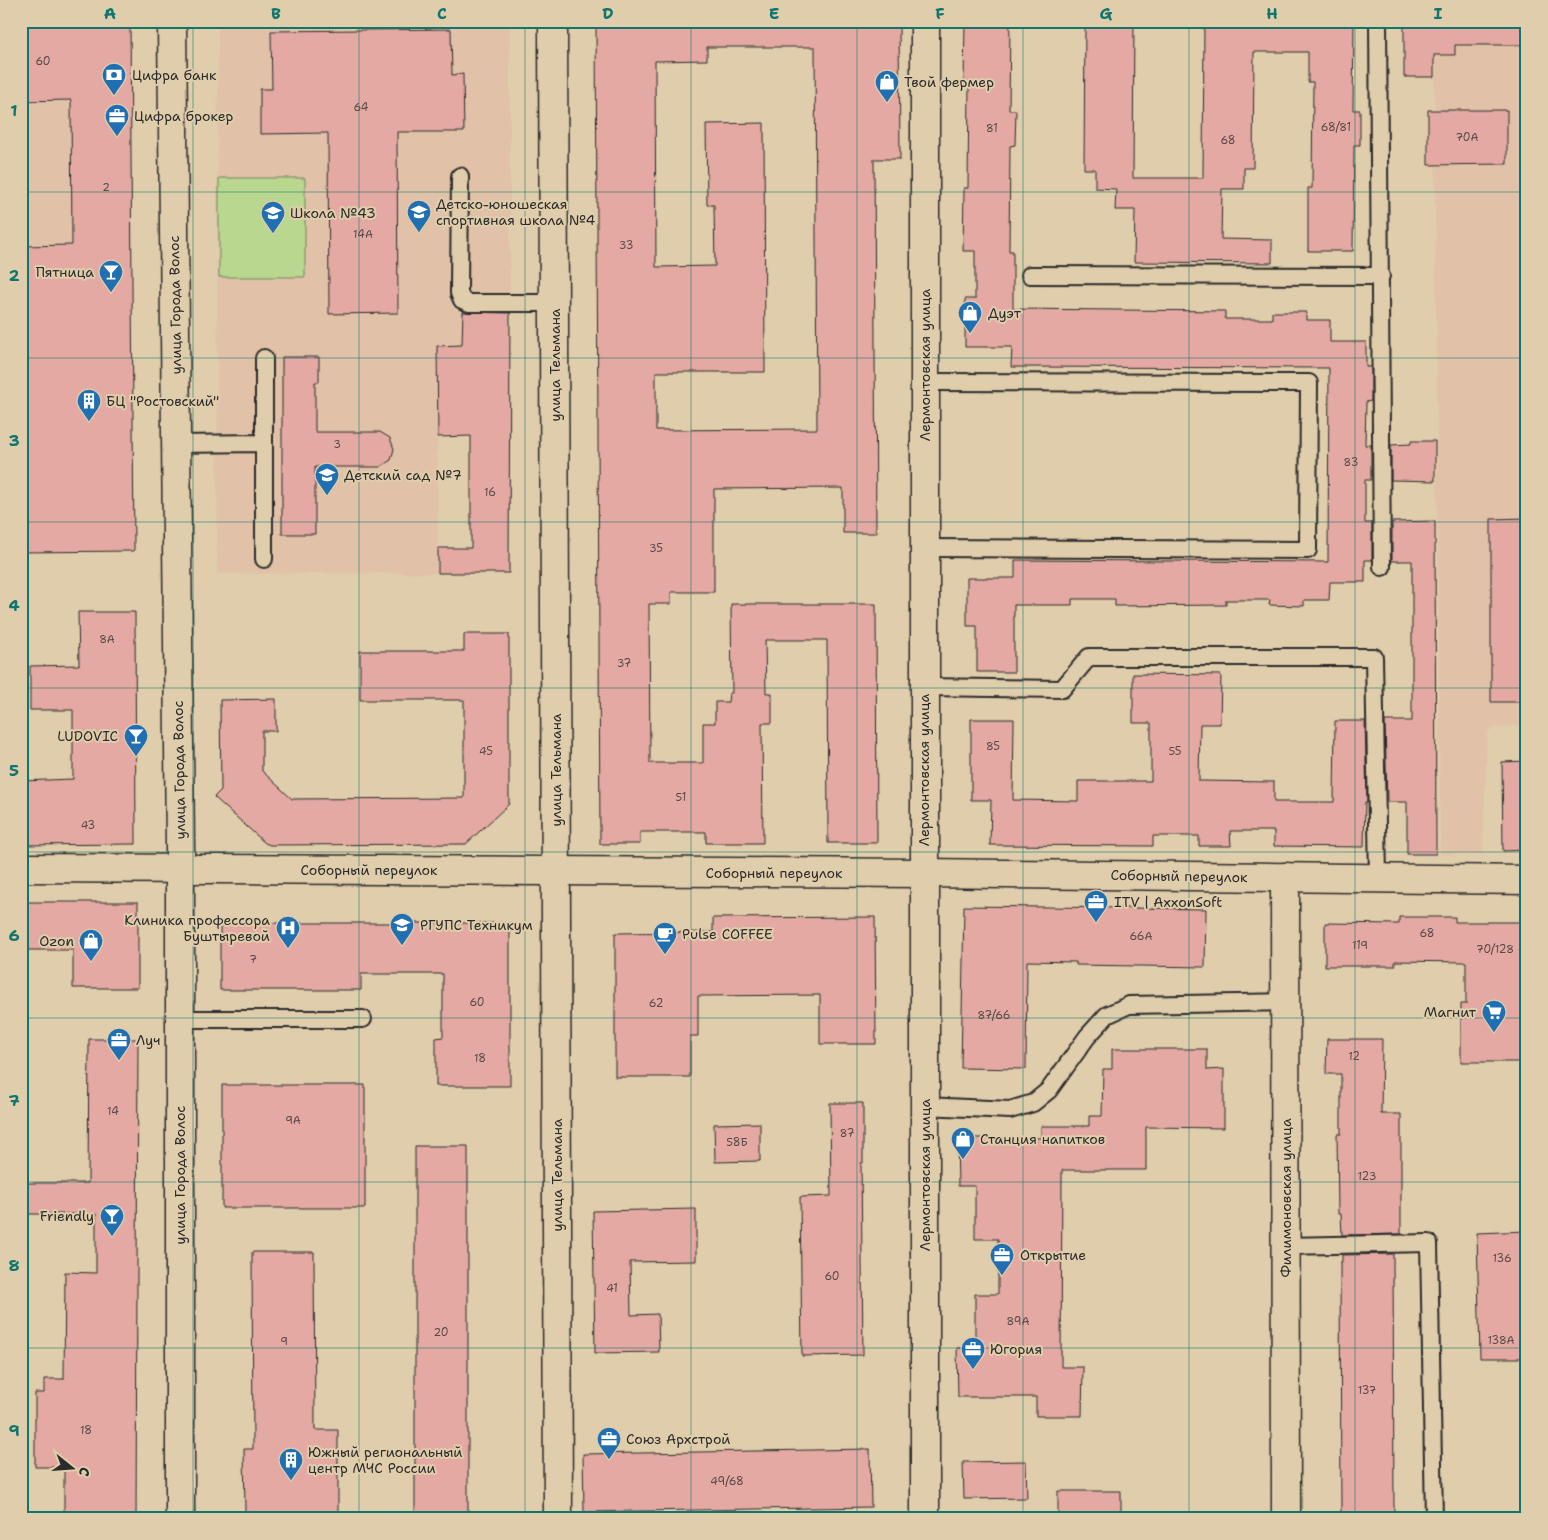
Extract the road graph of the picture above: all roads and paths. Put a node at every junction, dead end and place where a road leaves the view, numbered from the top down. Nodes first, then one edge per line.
1 (172, 21) edge
2 (554, 21) edge
3 (925, 21) edge
4 (1378, 21) edge
5 (460, 176) dead end
6 (1030, 275) dead end
7 (1381, 276) junction
8 (554, 303) junction
9 (264, 358) dead end
10 (924, 382) junction
11 (264, 443) junction
12 (176, 444) junction
13 (925, 548) junction
14 (264, 559) dead end
15 (1382, 567) dead end
16 (924, 686) junction
17 (21, 868) edge
18 (180, 869) junction
19 (556, 872) junction
20 (924, 873) junction
21 (1285, 877) junction
22 (1378, 878) junction
23 (1527, 880) edge
24 (1285, 1002) junction
25 (180, 1019) junction
26 (363, 1019) dead end
27 (925, 1106) junction
28 (1286, 1246) junction
29 (180, 1519) edge
30 (558, 1519) edge
31 (925, 1519) edge
32 (1286, 1519) edge
33 (1434, 1519) edge

1 - 12 street, улица Города Волос
2 - 8 street, улица Тельмана
3 - 10 street, Лермонтовская улица
4 - 7 lane
5 - 8 lane
6 - 7 lane
7 - 15 lane
8 - 19 street, улица Тельмана
9 - 11 lane
10 - 13 street, Лермонтовская улица
10 - 13 lane
11 - 12 lane
11 - 14 lane
12 - 18 street, улица Города Волос
13 - 16 street, Лермонтовская улица
16 - 20 street, Лермонтовская улица
16 - 22 lane
17 - 18 street, Соборный переулок
18 - 19 street, Соборный переулок
18 - 25 street, улица Города Волос
19 - 20 street, Соборный переулок
19 - 30 street, улица Тельмана
20 - 21 street, Соборный переулок
20 - 27 street, Лермонтовская улица
21 - 22 street, Соборный переулок
21 - 24 street, Филимоновская улица
22 - 23 street, Соборный переулок
24 - 27 lane
24 - 28 street, Филимоновская улица
25 - 26 lane
25 - 29 street, улица Города Волос
27 - 31 street, Лермонтовская улица
28 - 32 street, Филимоновская улица
28 - 33 lane

